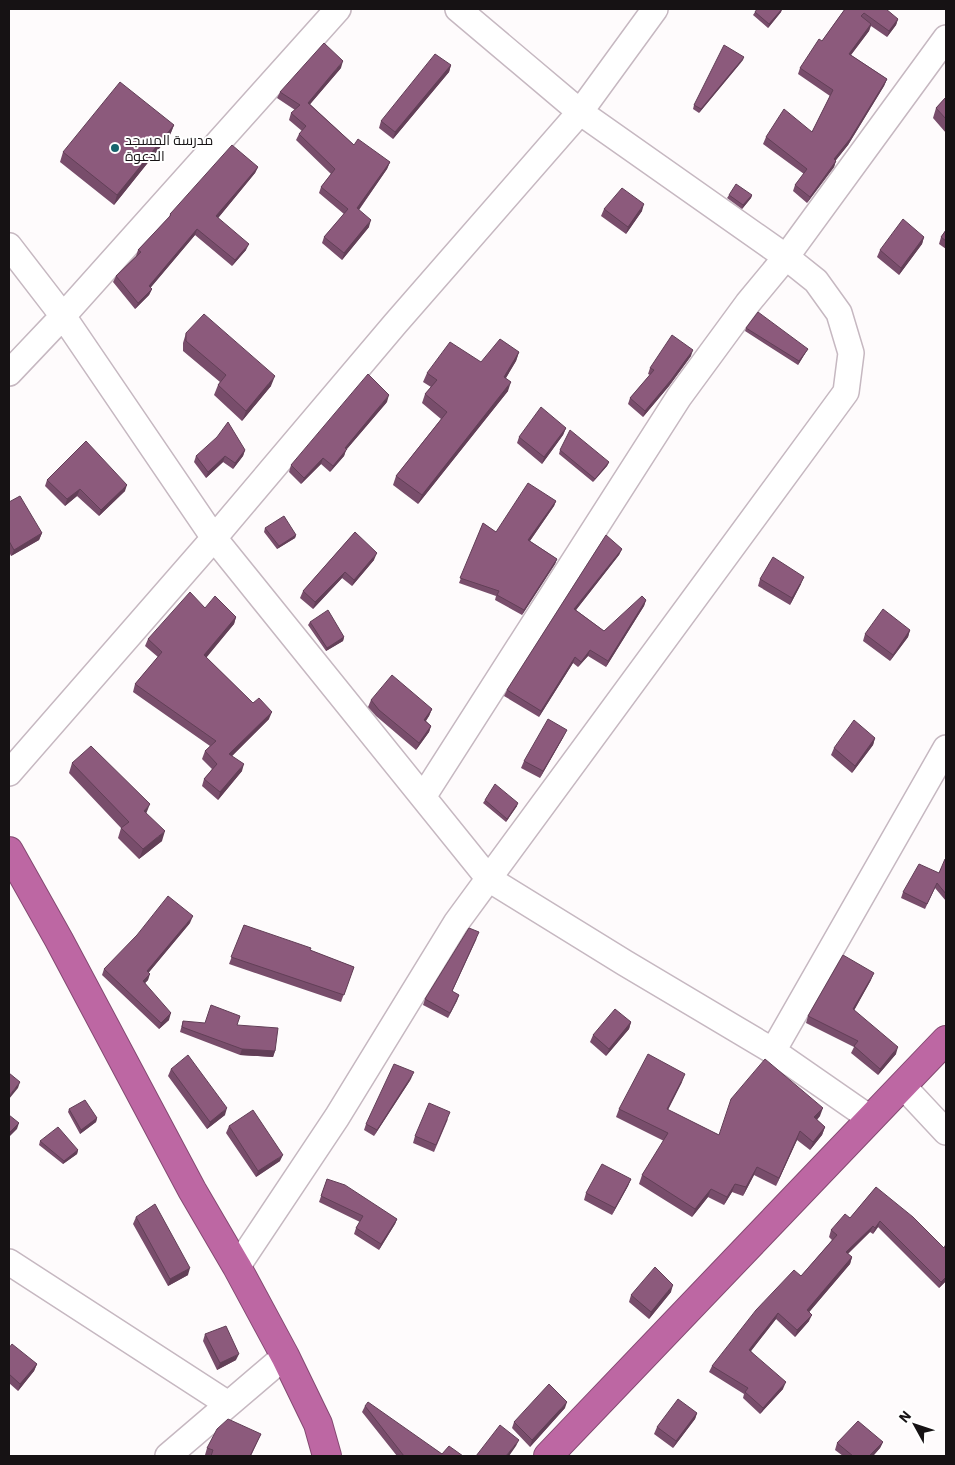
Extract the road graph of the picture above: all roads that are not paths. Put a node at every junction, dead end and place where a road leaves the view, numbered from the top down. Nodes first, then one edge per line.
1 (338, 9) edge
2 (458, 9) edge
3 (655, 9) edge
4 (946, 38) edge
5 (580, 112) junction
6 (9, 246) edge
7 (786, 257) junction
8 (63, 316) junction
9 (9, 372) edge
10 (214, 538) junction
11 (946, 748) edge
12 (9, 773) edge
13 (423, 797) junction
14 (9, 851) edge
15 (489, 879) junction
16 (946, 1040) edge
17 (773, 1051) junction
18 (903, 1086) junction
19 (871, 1119) junction
20 (946, 1132) edge
21 (9, 1262) edge
22 (237, 1267) junction
23 (285, 1356) junction
24 (228, 1404) junction
25 (318, 1424) junction
26 (168, 1456) edge
27 (327, 1456) edge
28 (342, 1456) edge
29 (548, 1456) edge

1 - 8 street
2 - 5 street
3 - 5 street
4 - 7 street
5 - 7 street
5 - 10 street
6 - 8 street
7 - 13 street
7 - 15 street
8 - 9 street
8 - 10 street
10 - 12 street
10 - 13 street
11 - 17 street
13 - 15 street
14 - 22 highway
15 - 17 street
15 - 22 street
16 - 18 highway
17 - 19 street
18 - 19 highway
18 - 20 street
19 - 29 highway
21 - 24 street
22 - 23 highway
23 - 24 street
23 - 25 highway
24 - 26 street
25 - 27 highway
25 - 28 highway

